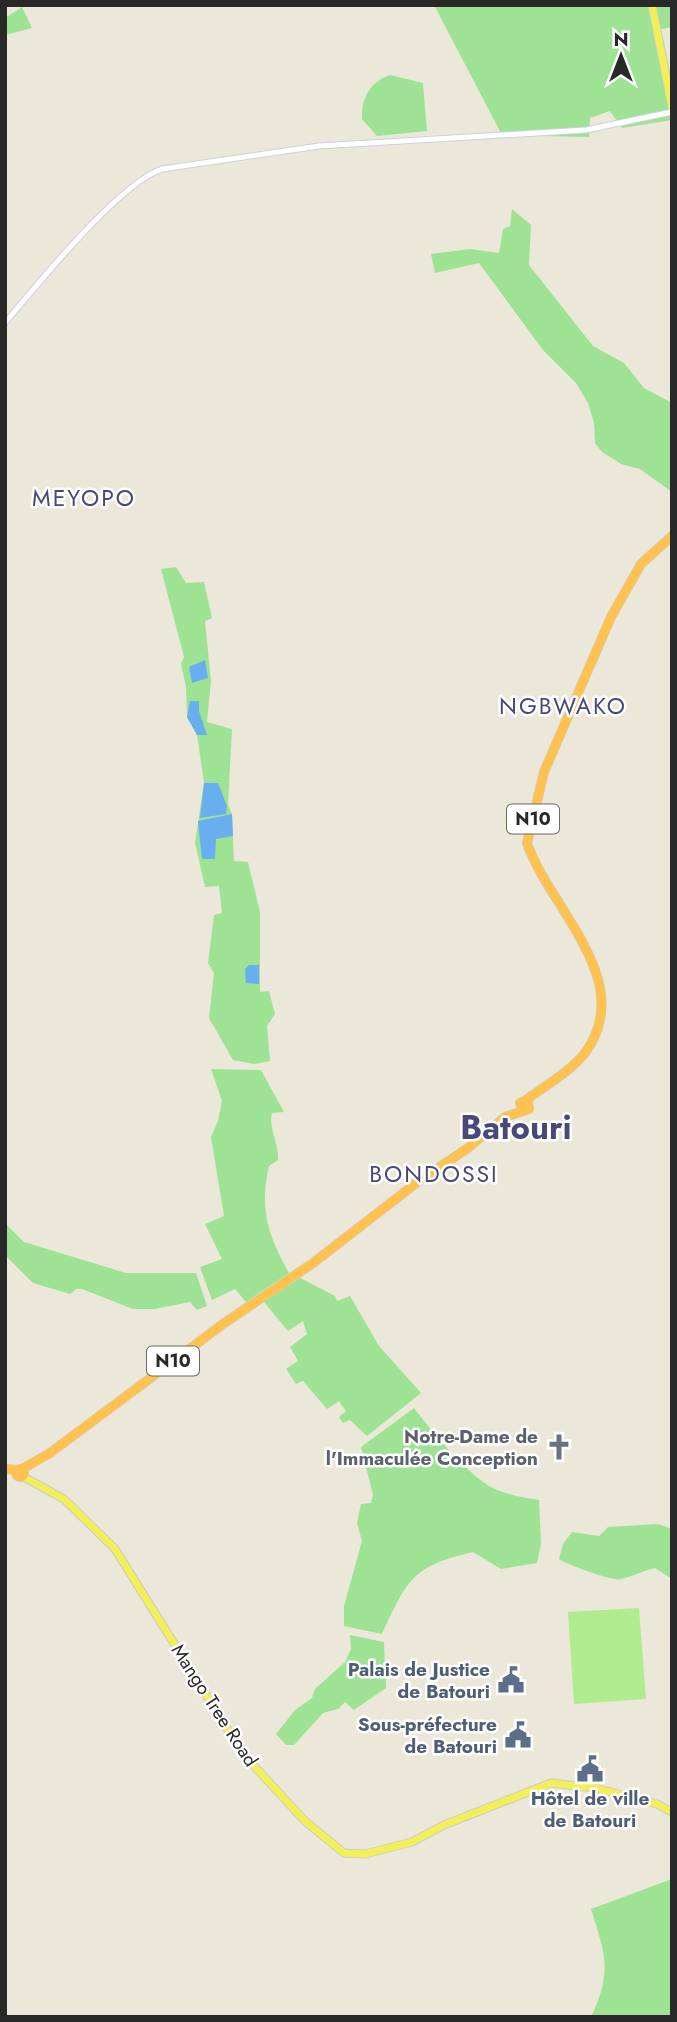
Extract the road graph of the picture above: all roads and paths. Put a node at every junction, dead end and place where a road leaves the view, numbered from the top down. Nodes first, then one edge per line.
1 (652, 5) edge
2 (672, 107) edge
3 (672, 112) edge
4 (5, 323) edge
5 (672, 536) edge
6 (5, 1469) edge
7 (21, 1472) junction
8 (672, 1812) edge

1 - 2 main road
3 - 4 street
5 - 7 highway, N10
6 - 7 highway
7 - 8 main road, Mango Tree Road

